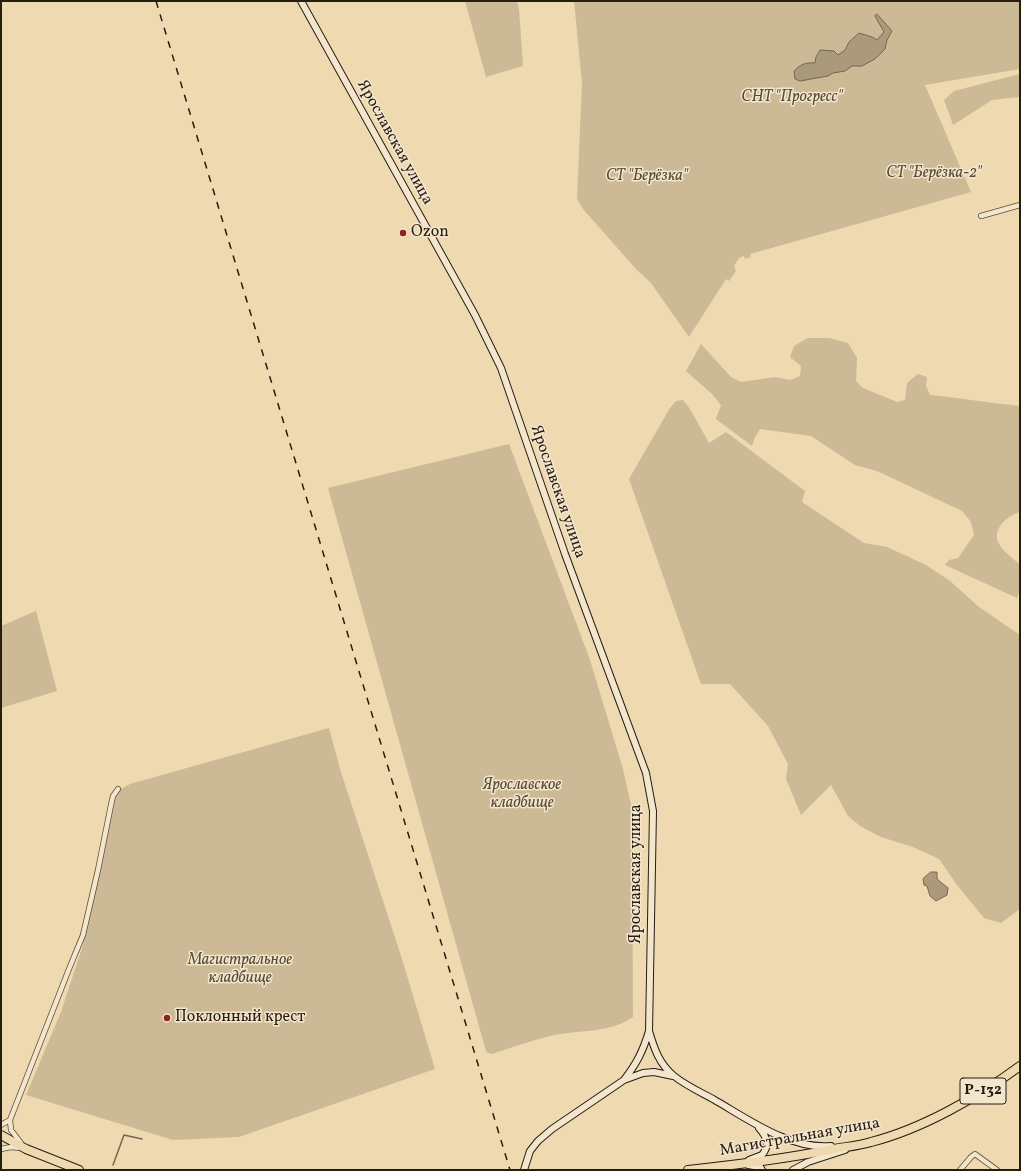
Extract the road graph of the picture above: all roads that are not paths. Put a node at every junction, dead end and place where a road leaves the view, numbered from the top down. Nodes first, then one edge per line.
1 (300, 1) edge
2 (1020, 205) edge
3 (981, 216) dead end
4 (118, 789) dead end
5 (649, 1031) junction
6 (1020, 1066) edge
7 (673, 1076) junction
8 (624, 1080) junction
9 (10, 1120) junction
10 (1, 1125) edge
11 (757, 1125) junction
12 (1, 1134) edge
13 (871, 1142) junction
14 (1, 1149) edge
15 (26, 1149) junction
16 (727, 1166) junction
17 (79, 1170) edge
18 (524, 1170) edge
19 (688, 1170) edge
20 (762, 1170) edge
21 (793, 1170) edge
22 (960, 1170) edge
23 (997, 1170) edge

1 - 5 main road, Ярославская улица
2 - 3 street
4 - 9 street
5 - 7 main road
5 - 8 main road
6 - 13 highway, Магистральная улица / Р-132
7 - 8 main road
7 - 11 main road
8 - 18 main road
9 - 10 street
9 - 15 street
11 - 13 main road
11 - 16 main road
12 - 15 highway
13 - 16 highway, Магистральная улица / Р-132
13 - 21 main road
14 - 15 street
15 - 17 highway
16 - 19 highway, Магистральная улица / Р-132
16 - 20 main road
22 - 23 street

